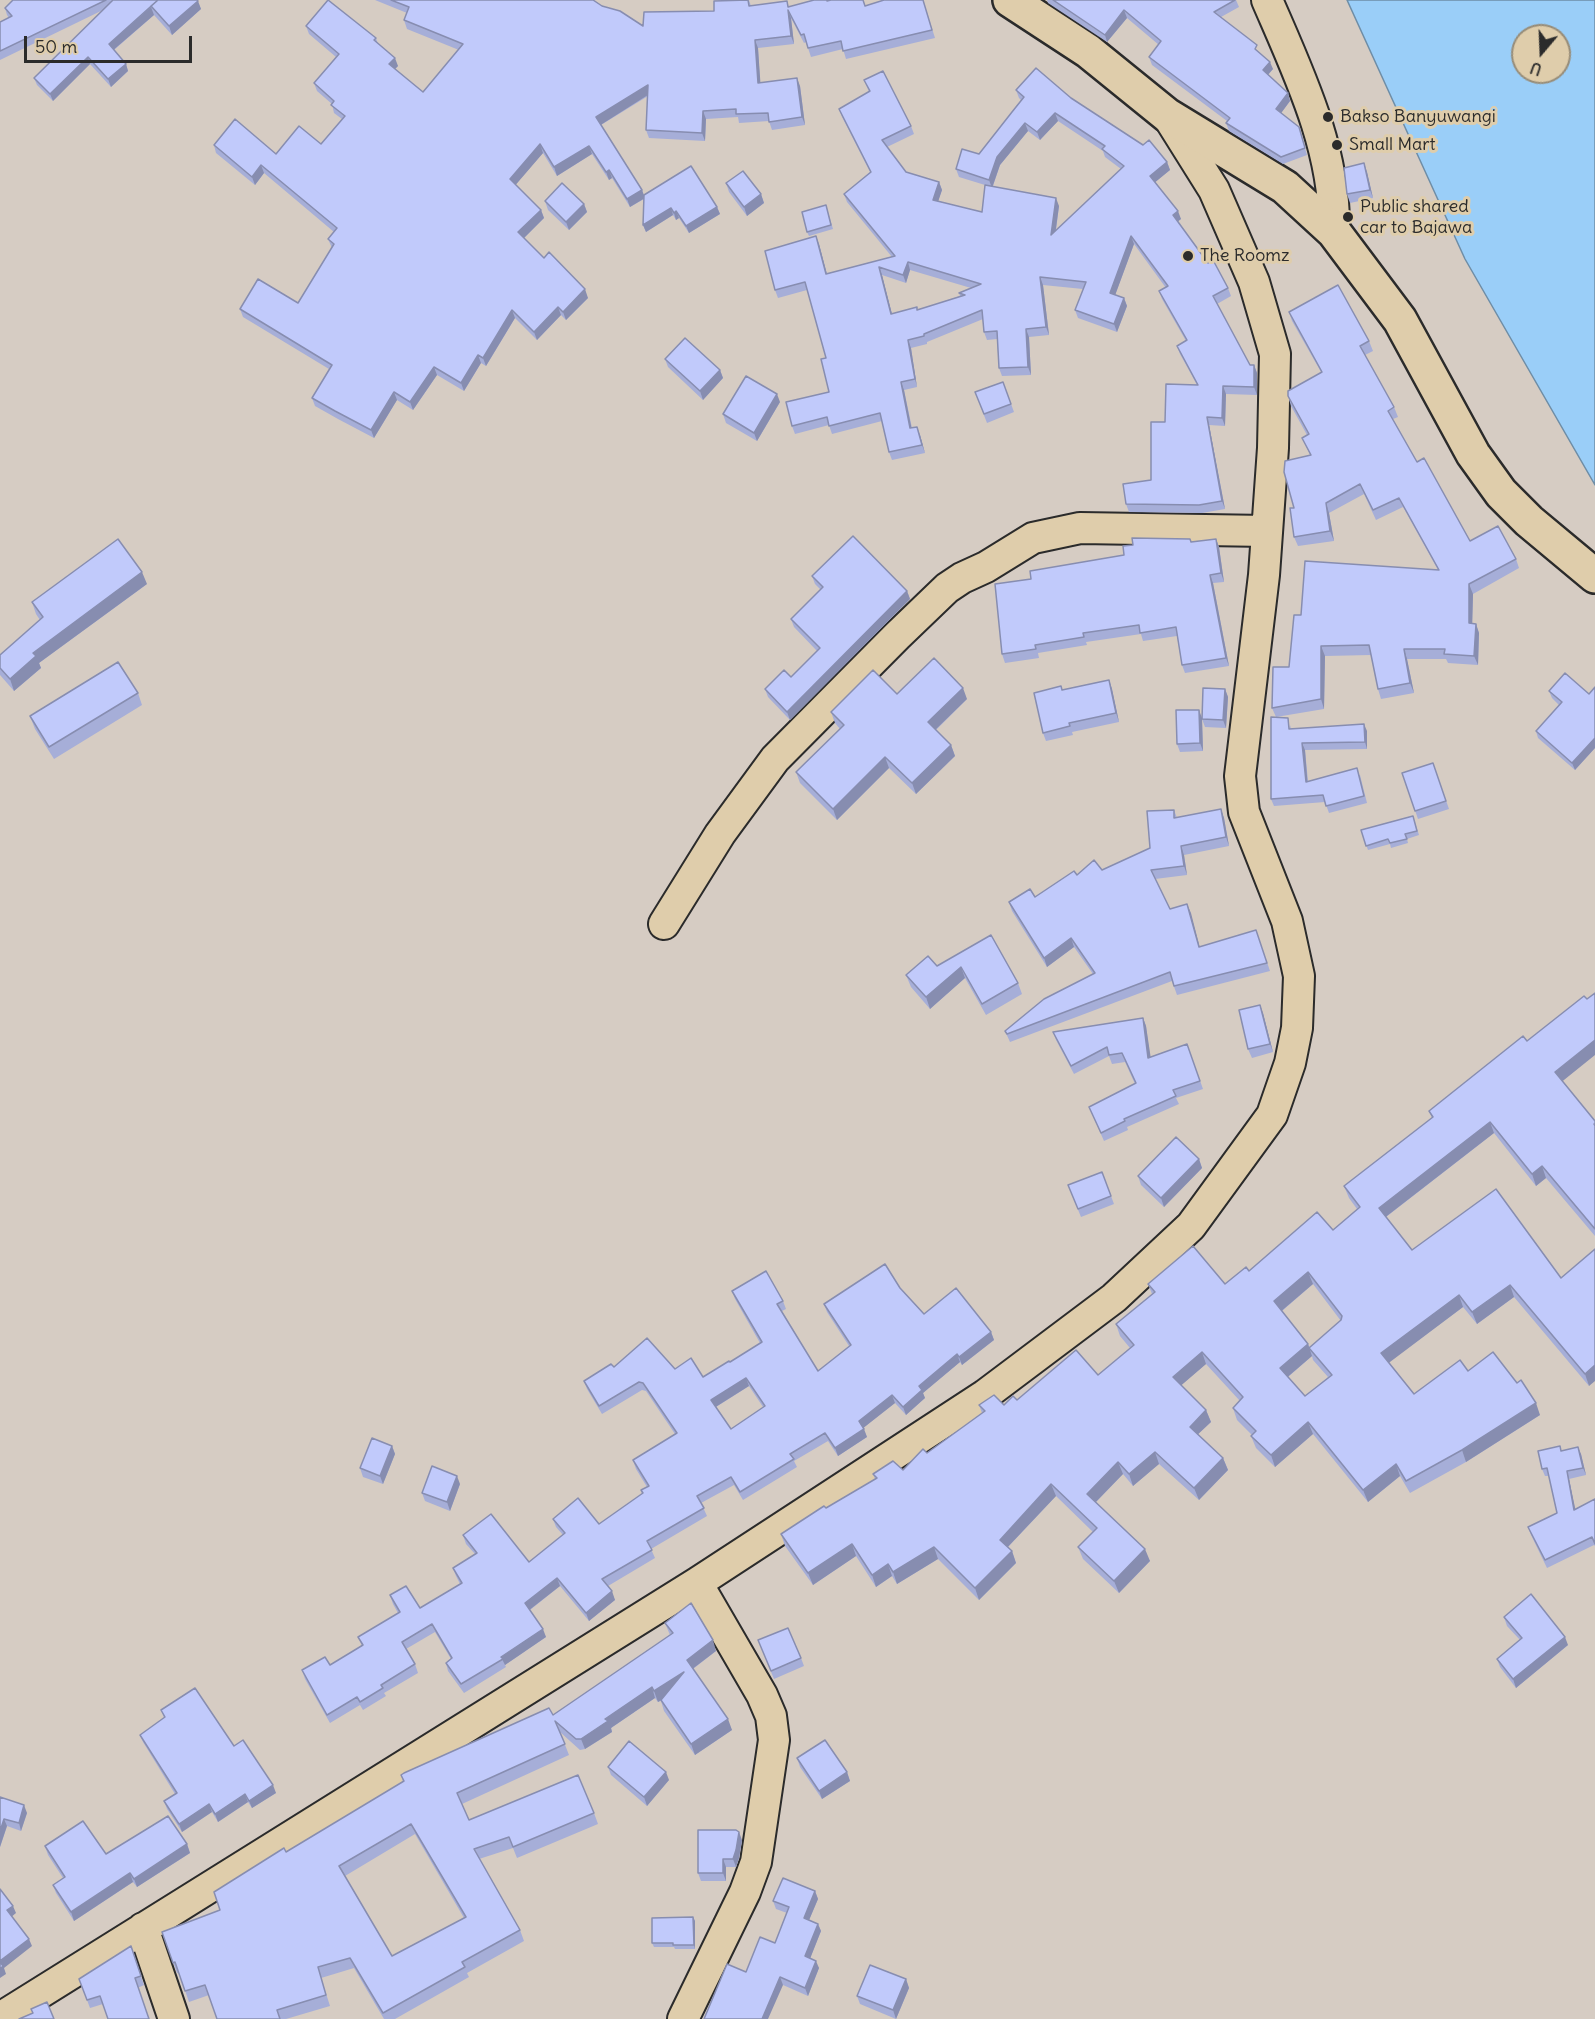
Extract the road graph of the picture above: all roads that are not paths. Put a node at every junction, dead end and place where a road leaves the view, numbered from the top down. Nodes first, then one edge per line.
1 (1010, 0) edge
2 (1267, 0) edge
3 (1167, 115) junction
4 (1334, 232) junction
5 (1267, 531) junction
6 (1595, 576) edge
7 (664, 924) dead end
8 (697, 1583) junction
9 (143, 1928) junction
10 (0, 2018) edge
11 (174, 2019) edge
12 (683, 2019) edge

1 - 3 highway
2 - 4 street
3 - 4 highway
3 - 5 street
4 - 6 highway
5 - 7 street
5 - 8 street
8 - 9 street
8 - 12 street
9 - 10 street
9 - 11 street

